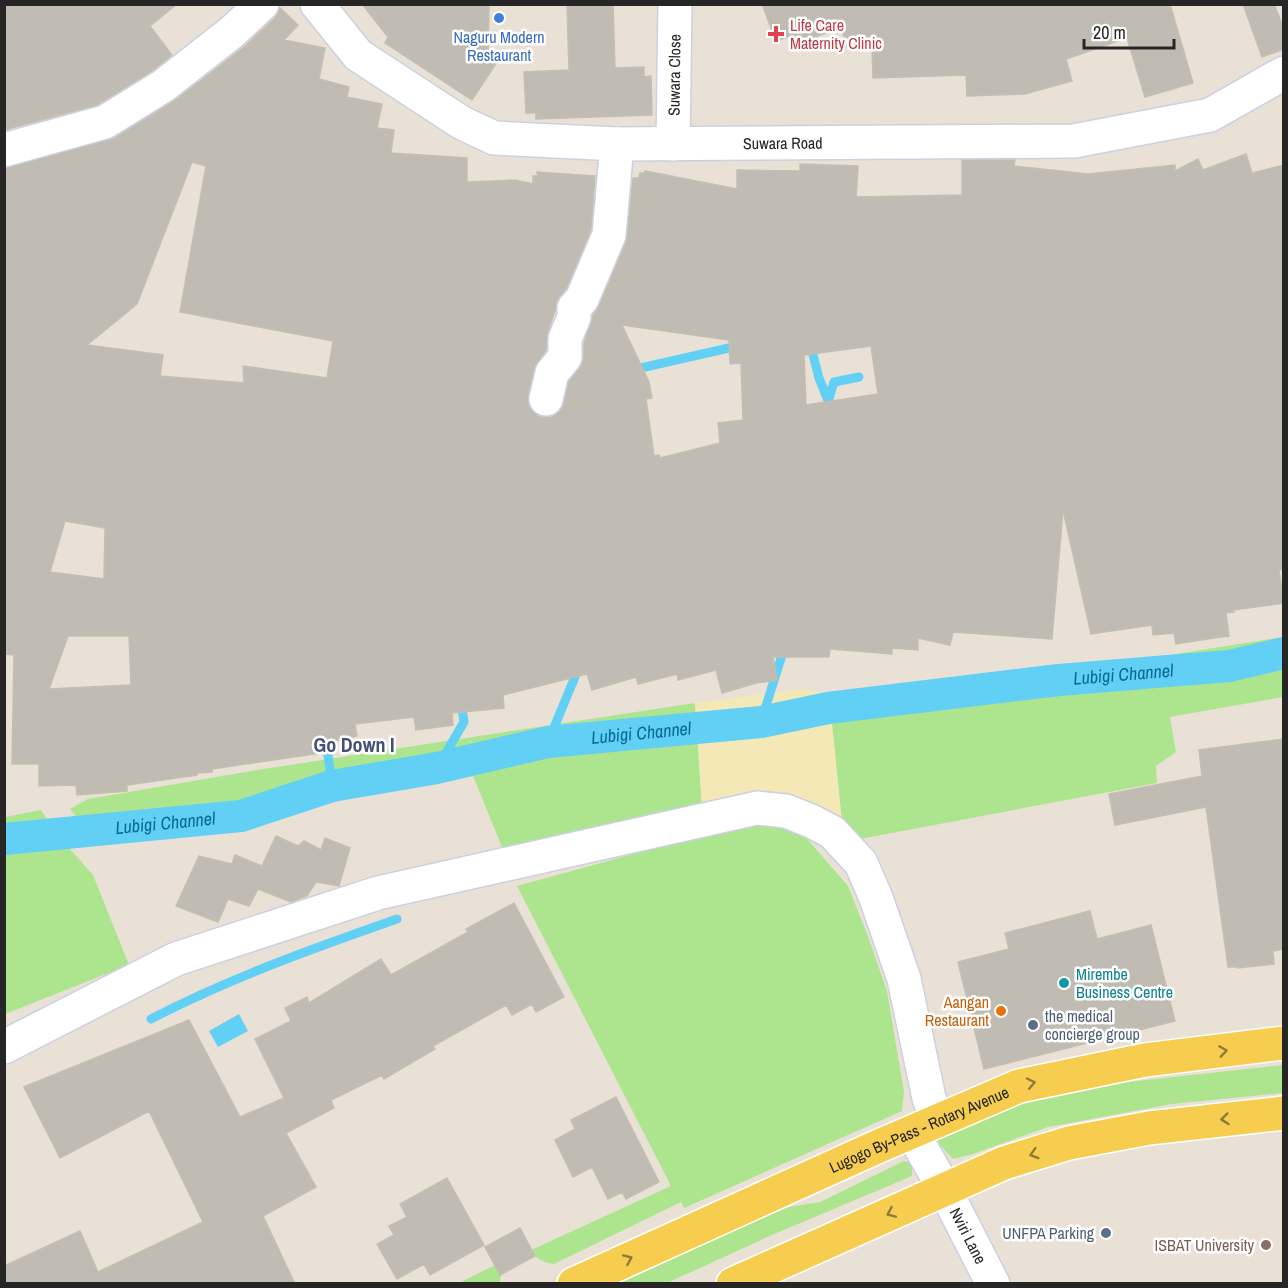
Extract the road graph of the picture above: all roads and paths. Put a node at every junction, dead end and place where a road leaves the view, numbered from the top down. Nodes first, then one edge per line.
1 (262, 4) edge
2 (317, 4) edge
3 (675, 4) edge
4 (1284, 73) edge
5 (617, 144) junction
6 (673, 144) junction
7 (4, 150) edge
8 (546, 399) dead end
9 (1284, 1043) edge
10 (4, 1047) edge
11 (1284, 1113) edge
12 (925, 1126) junction
13 (945, 1190) junction
14 (574, 1284) edge
15 (733, 1284) edge
16 (993, 1284) edge

1 - 7 street
2 - 5 street, Suwara Road
3 - 6 street, Suwara Close
4 - 6 street, Suwara Road
5 - 6 street, Suwara Road
5 - 8 street
12 -> 9 main road, Lugogo By-Pass - Rotary Avenue
10 - 12 street, Nviri Lane
11 -> 13 main road
12 - 13 street, Nviri Lane
14 -> 12 main road, Lugogo By-Pass - Rotary Avenue
13 -> 15 main road
13 - 16 street, Nviri Lane

